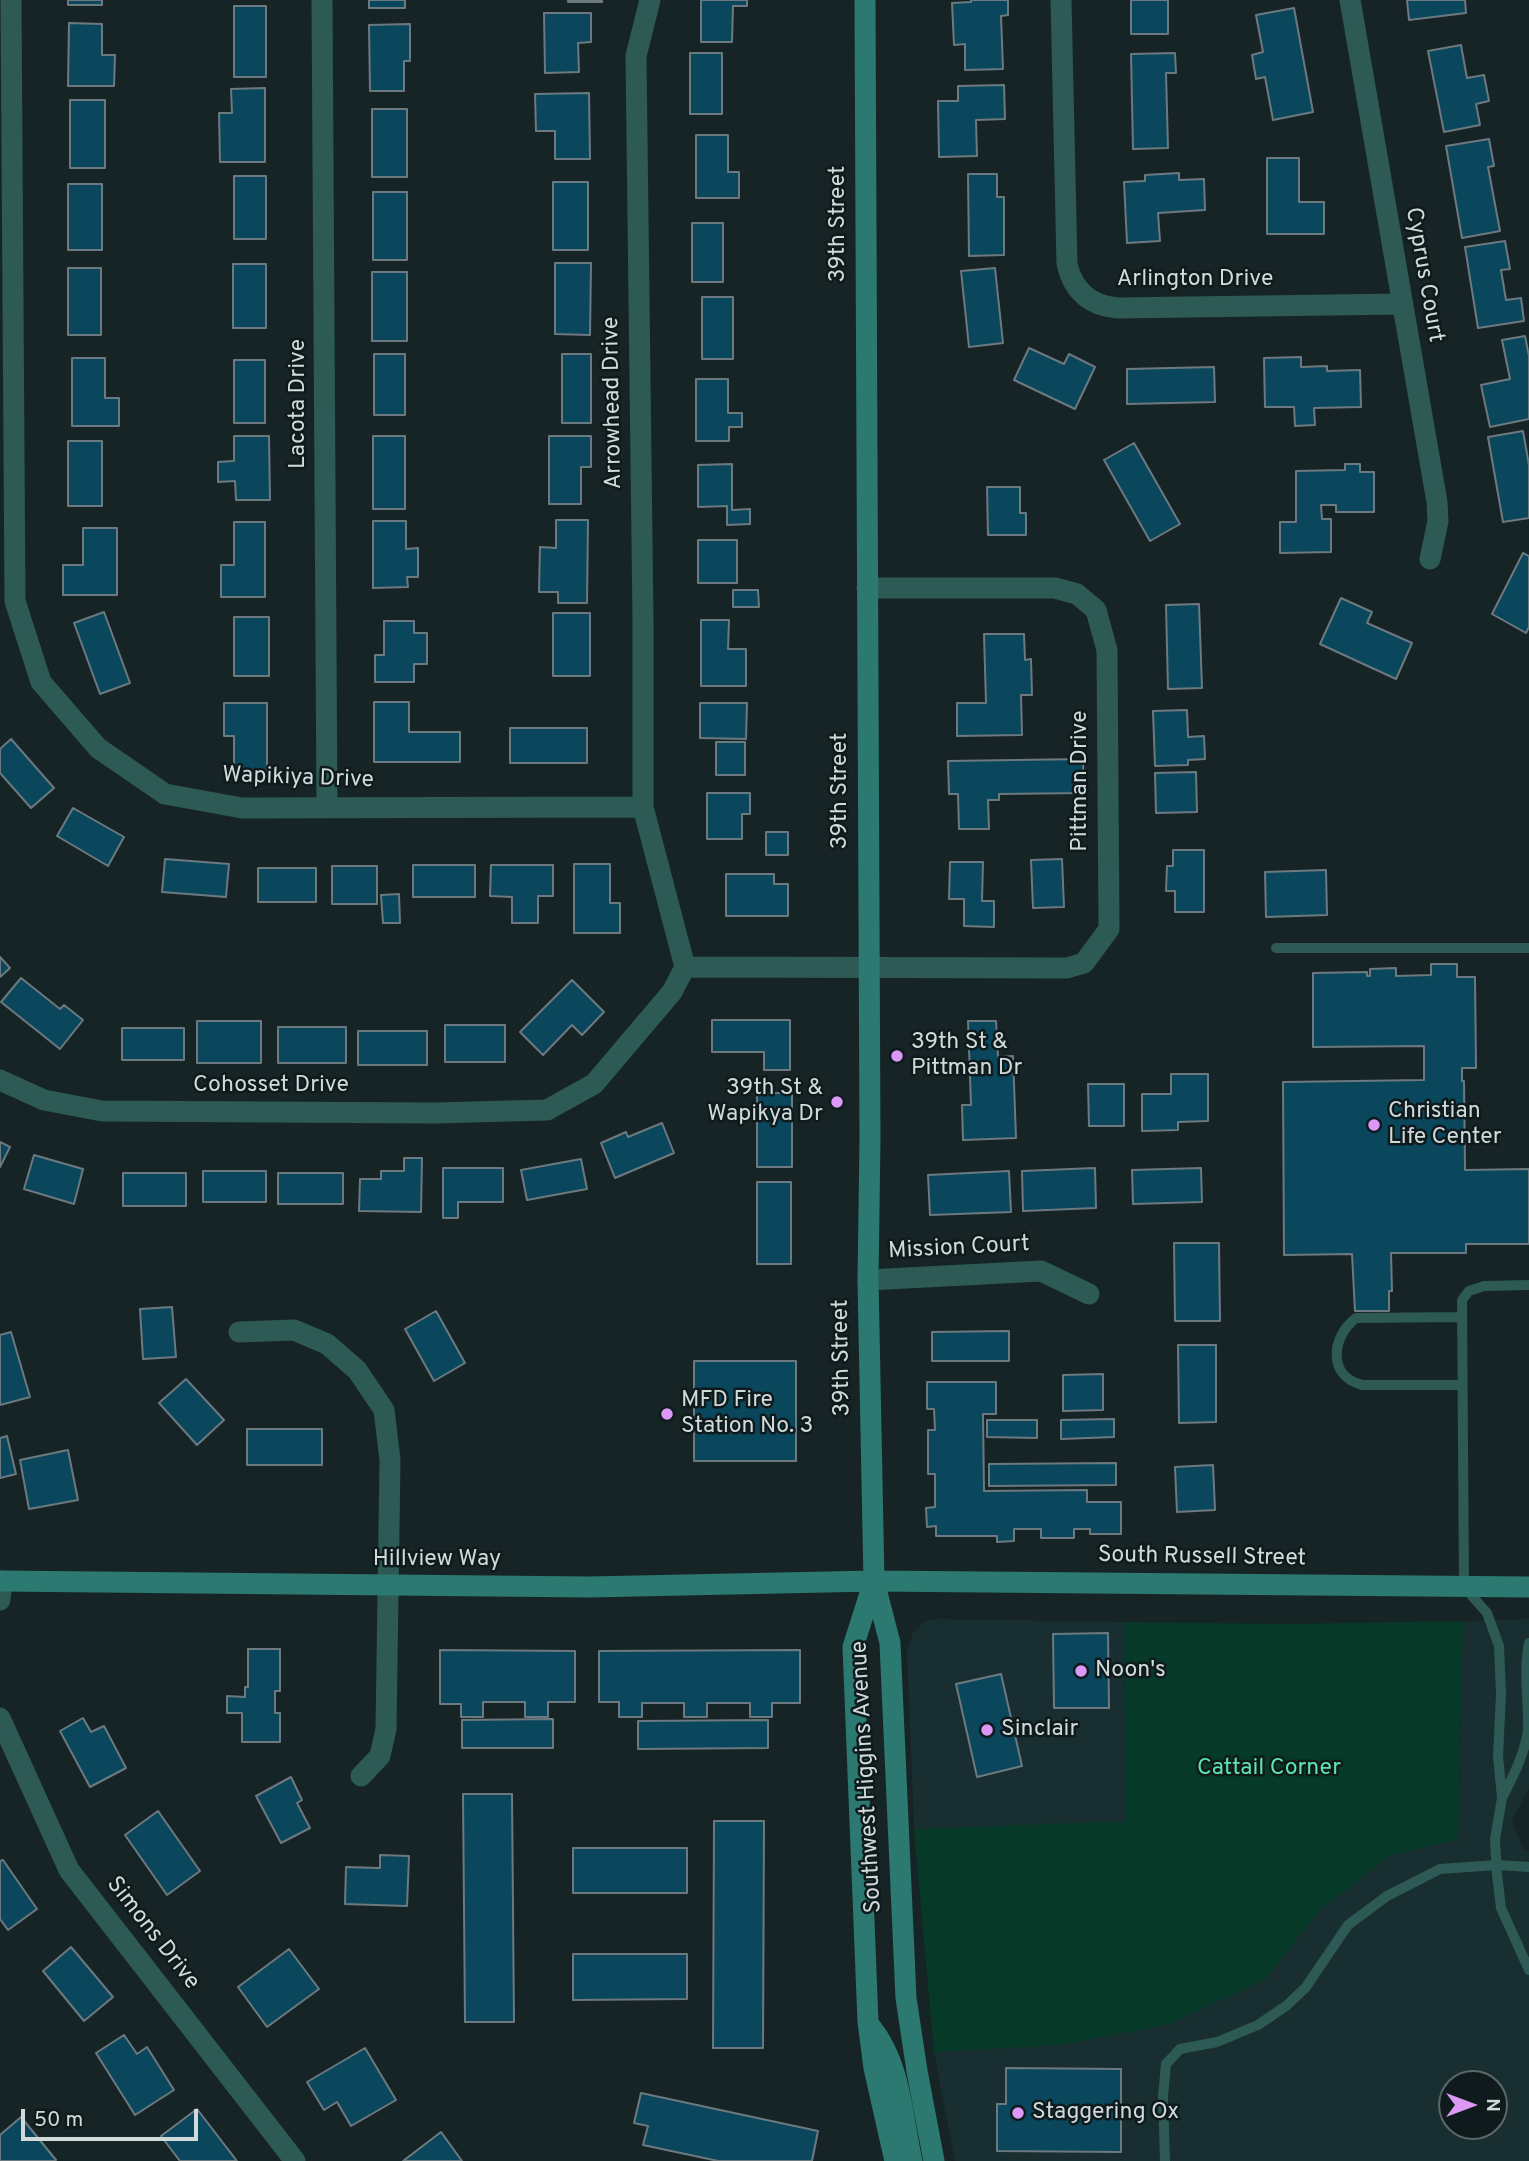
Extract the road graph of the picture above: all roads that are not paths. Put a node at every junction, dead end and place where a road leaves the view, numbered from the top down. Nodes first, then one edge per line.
1 (11, 0) edge
2 (322, 0) edge
3 (650, 0) edge
4 (865, 0) edge
5 (1061, 0) edge
6 (1350, 0) edge
7 (1401, 304) junction
8 (1430, 559) dead end
9 (867, 588) junction
10 (643, 807) junction
11 (327, 808) junction
12 (1276, 948) dead end
13 (1529, 948) edge
14 (867, 966) junction
15 (685, 967) junction
16 (0, 1080) edge
17 (868, 1280) junction
18 (1529, 1285) edge
19 (1089, 1294) dead end
20 (1462, 1317) junction
21 (239, 1332) dead end
22 (1462, 1385) junction
23 (874, 1581) junction
24 (389, 1586) junction
25 (1, 1587) edge
26 (1464, 1587) junction
27 (1529, 1587) edge
28 (1529, 1643) edge
29 (0, 1718) edge
30 (361, 1776) dead end
31 (1502, 1798) junction
32 (1497, 1865) junction
33 (1529, 1867) edge
34 (1529, 1970) edge
35 (868, 2022) junction
36 (295, 2161) edge
37 (895, 2161) edge
38 (912, 2161) edge
39 (934, 2161) edge
40 (1164, 2161) edge

1 - 11 street, Wapikiya Drive
2 - 11 street, Lacota Drive
3 - 10 street, Arrowhead Drive
4 - 9 main road, 39th Street
5 - 7 street, Arlington Drive
6 - 7 street, Cyprus Court
7 - 8 street, Cyprus Court
9 - 14 main road, 39th Street
9 - 14 street, Pittman Drive
10 - 11 street, Wapikiya Drive
10 - 15 street
12 - 13 lane
14 - 15 street
14 - 17 main road, 39th Street
15 - 16 street, Cohosset Drive
17 - 19 street, Mission Court
17 - 23 main road, 39th Street
18 - 20 lane
20 - 22 lane
20 - 22 lane
21 - 24 street
22 - 26 lane
23 - 24 main road, Hillview Way
23 - 26 main road, South Russell Street
23 - 35 main road, Southwest Higgins Avenue
23 - 39 main road, Southwest Higgins Avenue
24 - 25 main road, Hillview Way
24 - 30 street
26 - 27 main road, South Russell Street
26 - 31 lane
28 - 31 lane
29 - 36 street, Simons Drive
31 - 32 lane
32 - 33 lane
32 - 34 lane
32 - 40 lane
35 - 37 main road, Southwest Higgins Avenue
35 - 38 main road

